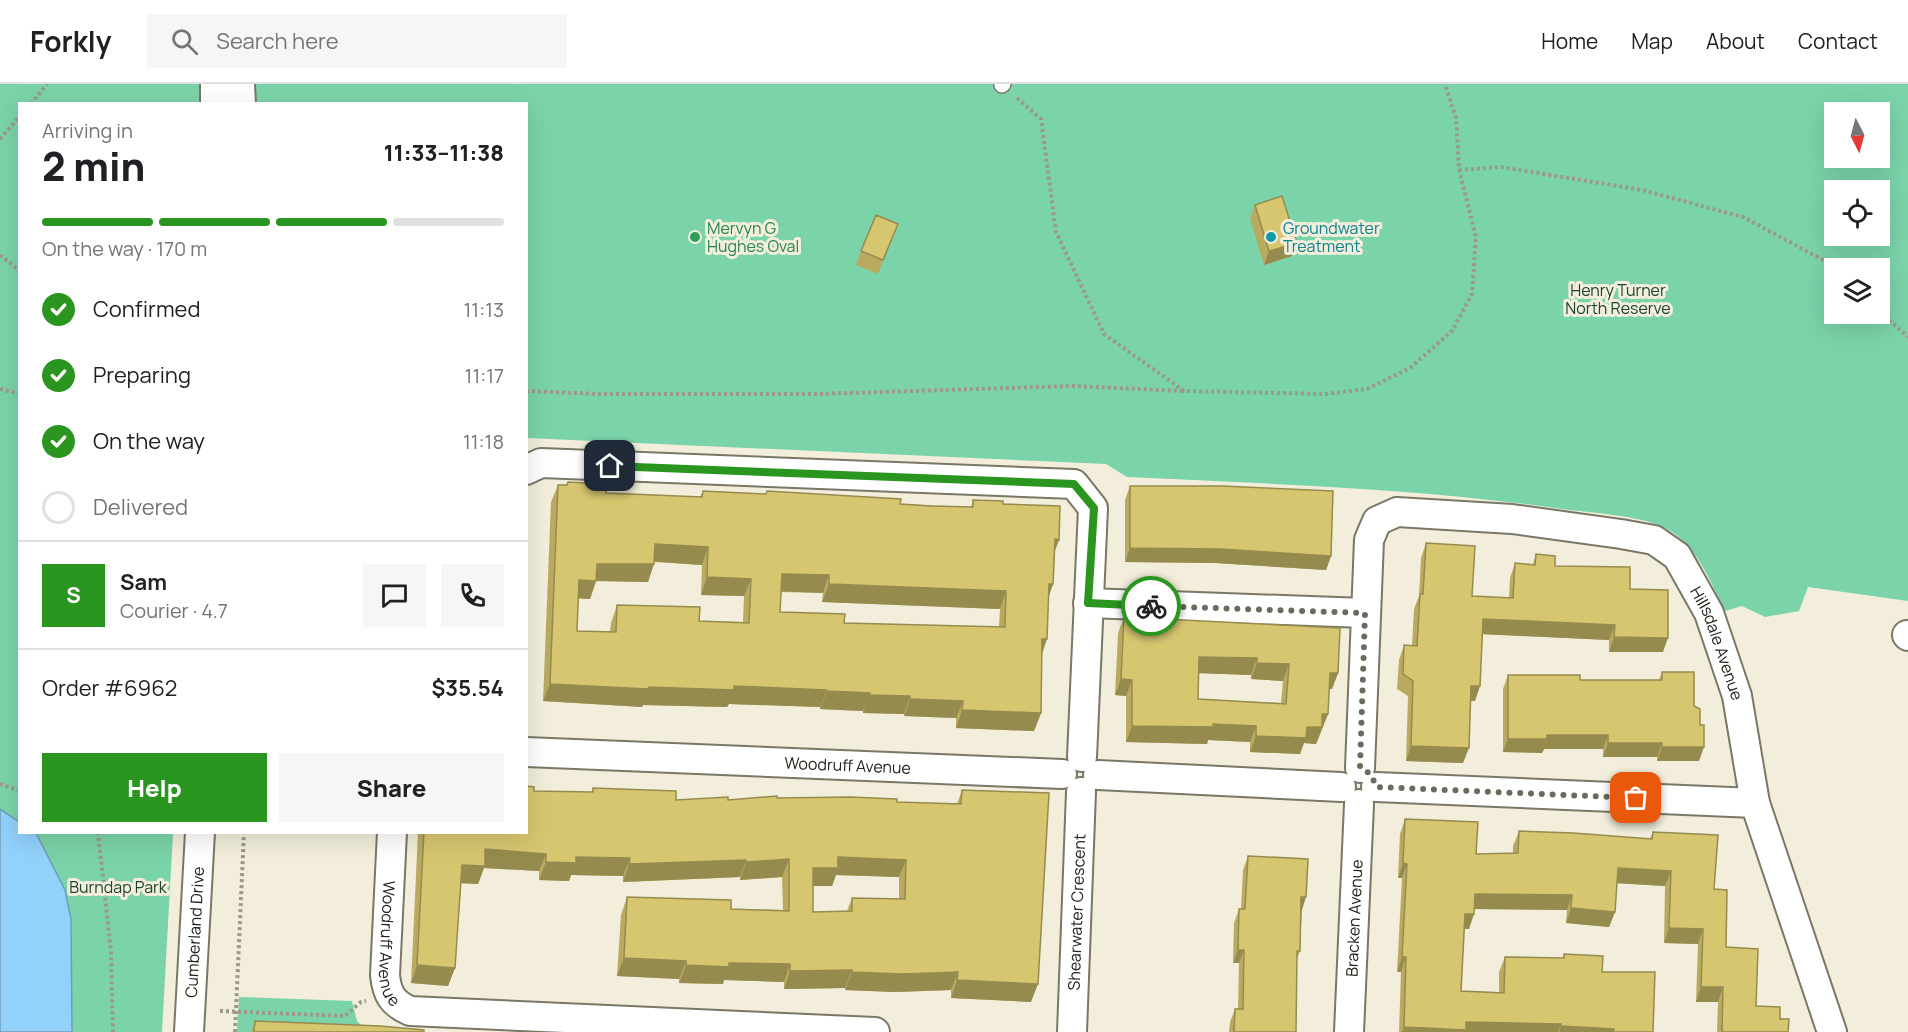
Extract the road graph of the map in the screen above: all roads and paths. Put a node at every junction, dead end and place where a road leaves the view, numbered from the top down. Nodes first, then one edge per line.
1 (47, 84) edge
2 (215, 84) edge
3 (240, 84) edge
4 (1445, 84) edge
5 (1003, 85) edge
6 (32, 102) edge
7 (215, 102) edge
8 (241, 102) edge
9 (18, 118) edge
10 (0, 139) edge
11 (1459, 170) junction
12 (0, 255) edge
13 (1824, 261) edge
14 (18, 270) edge
15 (1890, 321) edge
16 (1908, 337) edge
17 (0, 389) edge
18 (528, 391) edge
19 (1184, 391) junction
20 (18, 394) edge
21 (528, 469) edge
22 (1377, 521) joint
23 (1088, 603) junction
24 (1365, 613) junction
25 (528, 752) edge
26 (1081, 774) junction
27 (0, 784) edge
28 (1359, 786) junction
29 (18, 790) edge
30 (1755, 803) junction
31 (98, 834) edge
32 (200, 834) edge
33 (244, 834) edge
34 (392, 834) edge
35 (390, 997) junction
36 (220, 1011) dead end
37 (236, 1012) junction
38 (501, 1024) edge
39 (113, 1032) edge
40 (189, 1032) edge
41 (235, 1032) edge
42 (875, 1032) edge
43 (1072, 1032) edge
44 (1349, 1032) edge
45 (1832, 1032) edge

1 - 6 path
2 - 7 street
3 - 8 street
4 - 11 path
5 - 19 path
9 - 10 path
11 - 13 path
11 - 19 path
12 - 14 path
15 - 16 path
17 - 20 path
18 - 19 path
21 - 23 street, Shearwater Crescent
22 - 24 street, Bracken Avenue
22 - 30 street, Hillsdale Avenue
23 - 24 street
23 - 26 street, Shearwater Crescent
24 - 28 street, Bracken Avenue
25 - 26 street, Woodruff Avenue
26 - 28 street, Woodruff Avenue
26 - 43 street, Shearwater Crescent
27 - 29 path
28 - 30 street, Woodruff Avenue
28 - 44 street, Bracken Avenue
30 - 45 street, Hillsdale Avenue
31 - 39 path
32 - 40 street, Cumberland Drive
33 - 37 path
34 - 35 street, Woodruff Avenue
35 - 37 path
35 - 38 street, Woodruff Avenue
36 - 37 path
37 - 41 path
38 - 42 street, Woodruff Avenue

